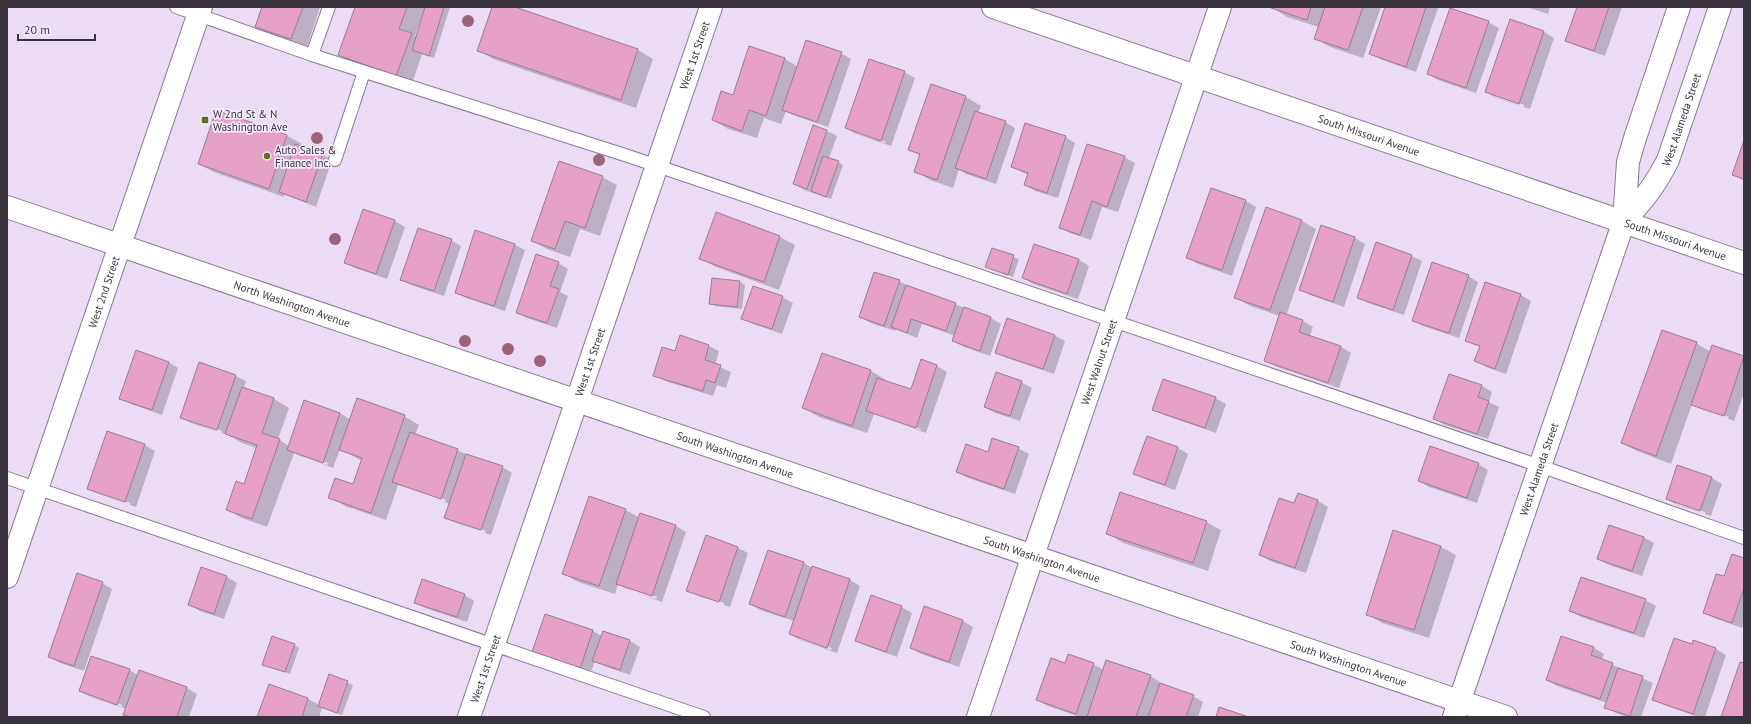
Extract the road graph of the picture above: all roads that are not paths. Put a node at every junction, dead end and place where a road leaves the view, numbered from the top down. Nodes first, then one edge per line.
1 (176, 7) edge
2 (329, 7) edge
3 (711, 7) edge
4 (993, 7) edge
5 (1220, 7) edge
6 (1679, 7) edge
7 (1720, 7) edge
8 (200, 12) edge
9 (312, 55) junction
10 (364, 72) junction
11 (1196, 77) junction
12 (335, 160) dead end
13 (657, 166) junction
14 (7, 206) edge
15 (1624, 222) junction
16 (121, 245) junction
17 (1744, 263) edge
18 (1113, 321) junction
19 (577, 400) junction
20 (1540, 466) junction
21 (7, 478) edge
22 (38, 488) junction
23 (1744, 538) edge
24 (1033, 556) junction
25 (7, 577) edge
26 (494, 644) junction
27 (1457, 709) edge
28 (469, 717) edge
29 (704, 717) edge
30 (978, 717) edge
31 (1506, 717) edge

1 - 8 lane
2 - 9 lane
3 - 13 street, West 1st Street
4 - 11 street, South Missouri Avenue
5 - 11 street, West Walnut Street
6 - 15 street, West Alameda Street
7 - 15 street, West Alameda Street
8 - 9 lane
8 - 16 street, West 2nd Street
9 - 10 lane
10 - 12 lane
10 - 13 lane
11 - 15 street, South Missouri Avenue
11 - 18 street, West Walnut Street
13 - 18 lane
13 - 19 street, West 1st Street
14 - 16 street, North Washington Avenue
15 - 17 street, South Missouri Avenue
15 - 20 street, West Alameda Street
16 - 19 street, North Washington Avenue
16 - 22 street, West 2nd Street
18 - 20 lane
18 - 24 street, West Walnut Street
19 - 24 street, South Washington Avenue
19 - 26 street, West 1st Street
20 - 23 lane
20 - 27 street, West Alameda Street
21 - 22 lane
22 - 25 street, West 2nd Street
22 - 26 lane
24 - 27 street, South Washington Avenue
24 - 30 street, West Walnut Street
26 - 28 street, West 1st Street
26 - 29 lane
27 - 31 street, South Washington Avenue

